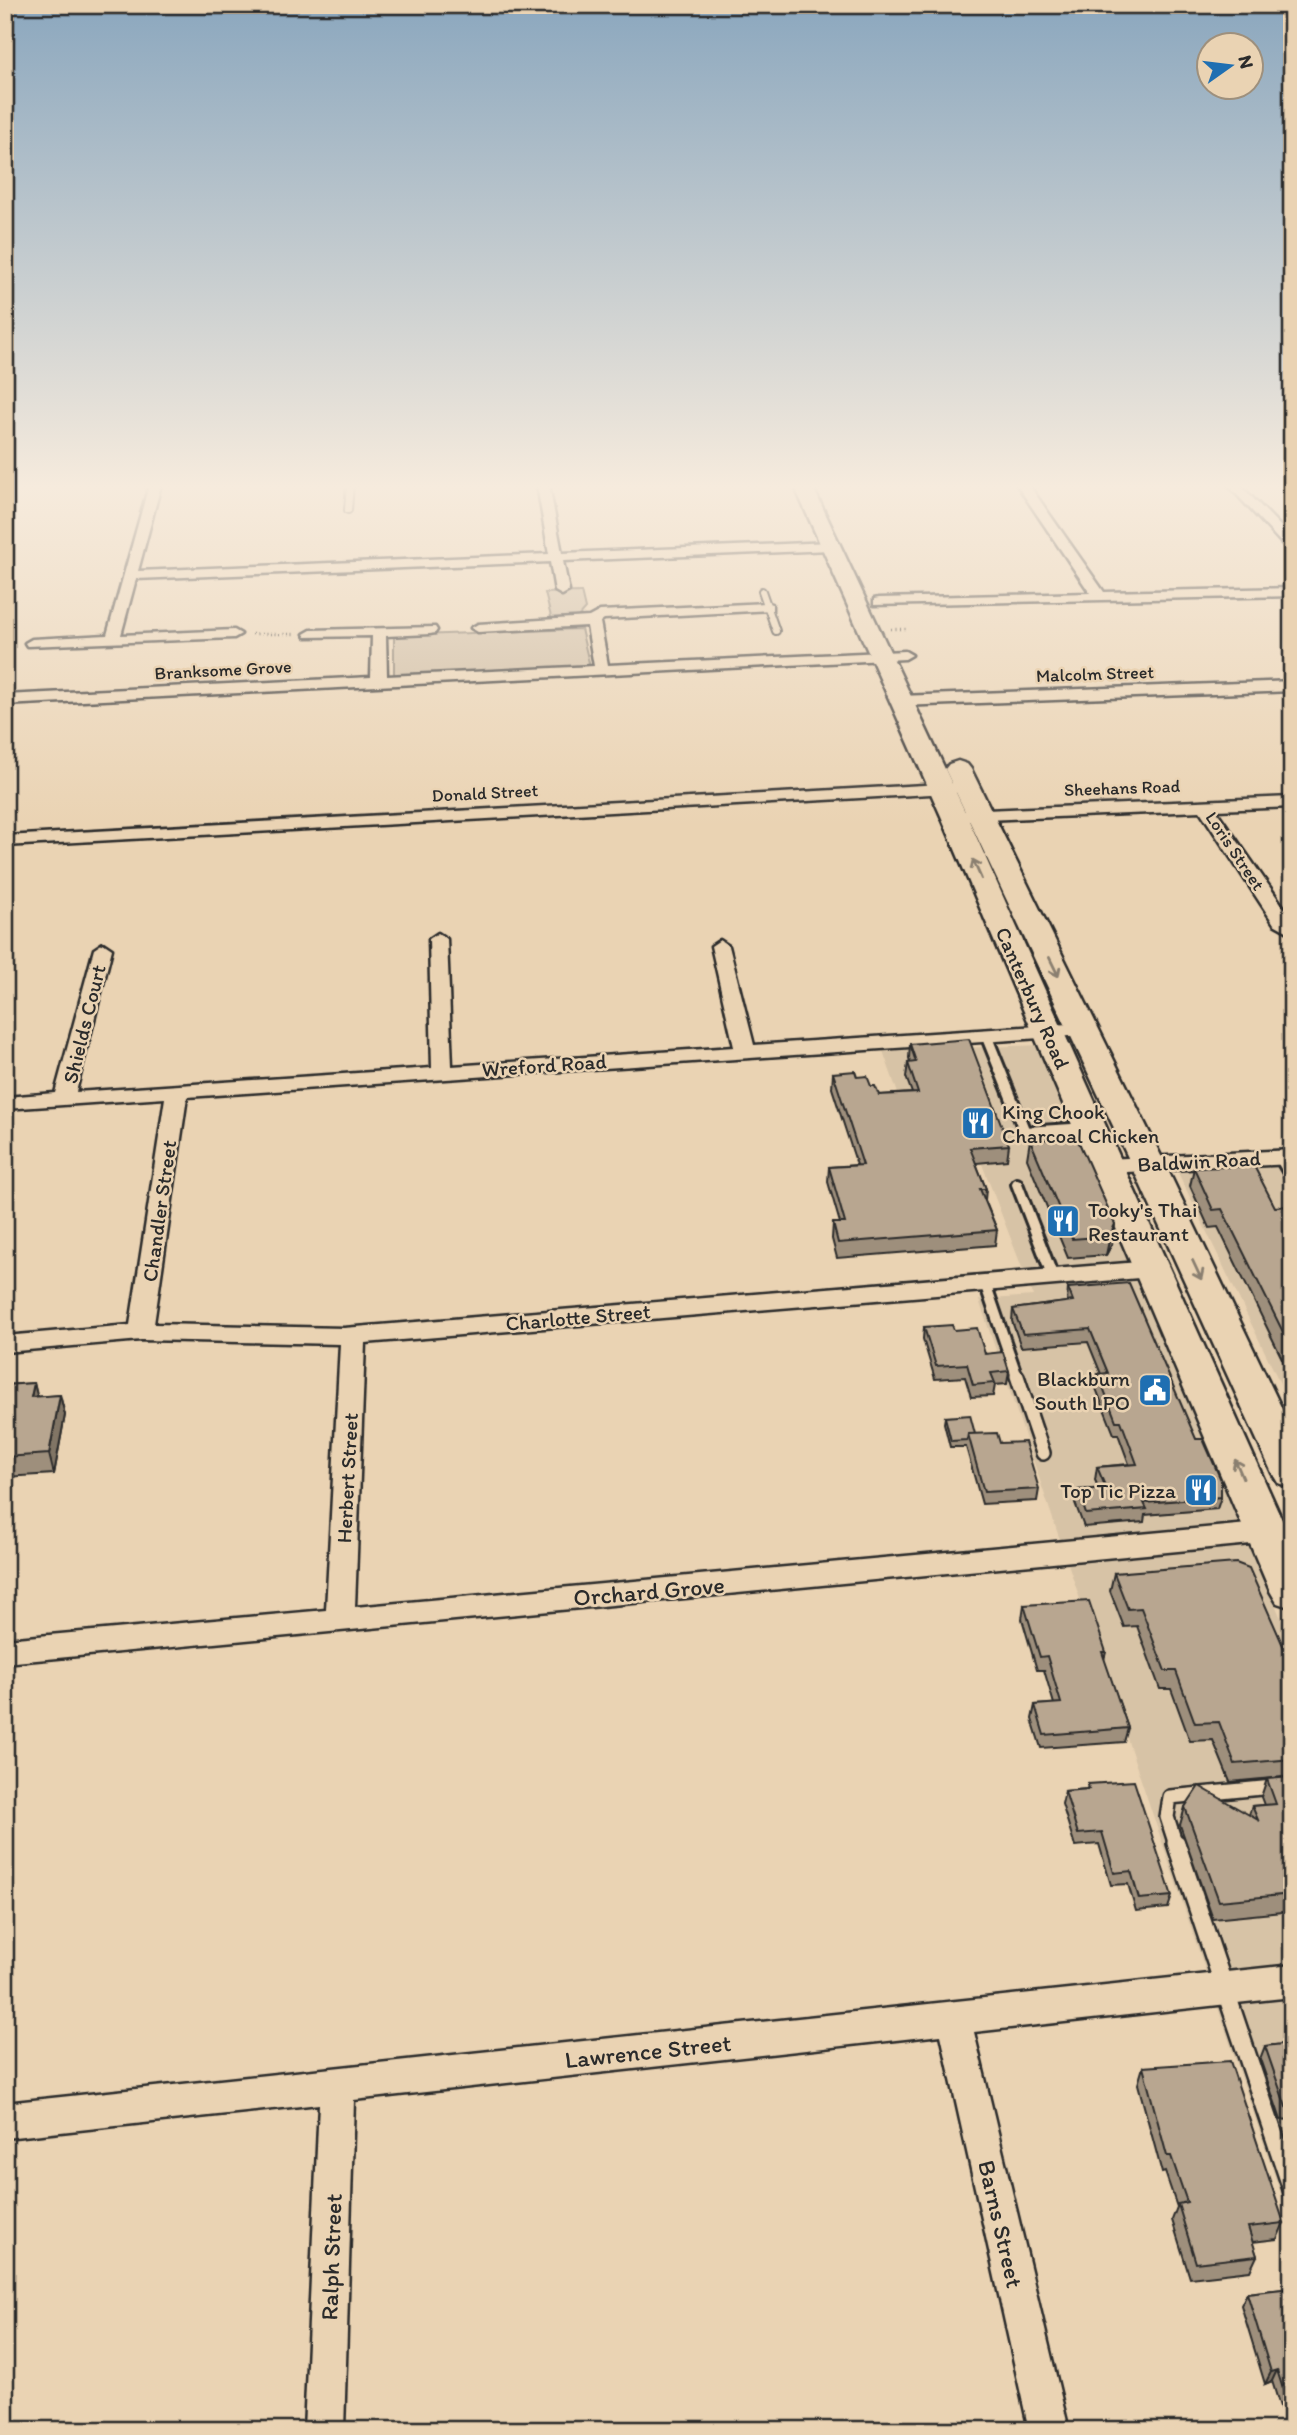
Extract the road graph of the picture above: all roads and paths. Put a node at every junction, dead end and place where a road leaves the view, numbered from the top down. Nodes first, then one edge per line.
1 (124, 599) edge
2 (764, 599) edge
3 (861, 599) edge
4 (877, 599) edge
5 (1028, 599) edge
6 (879, 602) junction
7 (766, 607) junction
8 (593, 621) junction
9 (478, 628) dead end
10 (430, 630) dead end
11 (776, 631) dead end
12 (379, 632) junction
13 (234, 634) joint
14 (311, 635) joint
15 (113, 639) junction
16 (32, 643) dead end
17 (893, 656) junction
18 (602, 671) junction
19 (379, 682) junction
20 (1292, 685) edge
21 (5, 700) edge
22 (925, 700) junction
23 (900, 701) junction
24 (937, 725) dead end
25 (949, 750) dead end
26 (954, 788) junction
27 (1292, 802) edge
28 (1205, 806) junction
29 (967, 815) junction
30 (5, 841) edge
31 (1292, 928) edge
32 (438, 939) dead end
33 (720, 946) dead end
34 (103, 949) dead end
35 (1083, 1029) junction
36 (1048, 1031) junction
37 (986, 1035) junction
38 (745, 1051) junction
39 (442, 1072) junction
40 (177, 1090) junction
41 (64, 1099) junction
42 (5, 1103) edge
43 (1090, 1128) junction
44 (1286, 1157) edge
45 (1148, 1164) junction
46 (1106, 1166) junction
47 (1292, 1178) edge
48 (1017, 1184) dead end
49 (1151, 1269) junction
50 (1054, 1277) junction
51 (985, 1283) junction
52 (141, 1332) junction
53 (353, 1335) junction
54 (5, 1344) edge
55 (1043, 1453) dead end
56 (1292, 1474) edge
57 (1279, 1531) edge
58 (1292, 1591) edge
59 (340, 1620) junction
60 (5, 1651) edge
61 (1292, 1785) edge
62 (1292, 1981) edge
63 (1223, 1989) junction
64 (954, 2018) junction
65 (337, 2085) junction
66 (5, 2121) edge
67 (1289, 2171) edge
68 (1292, 2189) edge
69 (324, 2430) edge
70 (1049, 2430) edge

1 - 15 street
2 - 7 lane
3 - 17 main road, Canterbury Road
4 - 6 main road, Canterbury Road
5 - 6 street
6 - 17 main road, Canterbury Road
7 - 8 street
7 - 11 lane
8 - 9 street
8 - 18 street
10 - 12 street
12 - 14 street
12 - 19 street
13 - 14 path
13 - 15 street
15 - 16 street
17 - 18 street, Branksome Grove
17 - 22 main road, Canterbury Road
17 - 23 main road, Canterbury Road
18 - 19 street, Branksome Grove
19 - 21 street, Branksome Grove
20 - 22 street, Malcolm Street
22 - 23 street, Malcolm Street
22 - 24 main road, Canterbury Road
23 - 26 main road, Canterbury Road
25 - 26 main road, Canterbury Road
26 - 29 main road, Canterbury Road
26 - 30 street, Donald Street
27 - 28 street, Sheehans Road
28 - 29 street, Sheehans Road
28 - 31 street, Loris Street
29 -> 35 main road, Canterbury Road
36 -> 29 main road, Canterbury Road
32 - 39 street
33 - 38 street
34 - 41 street, Shields Court
35 - 36 street, Wreford Road
35 - 45 main road, Canterbury Road
36 - 37 street, Wreford Road
36 - 43 main road, Canterbury Road
37 - 38 street, Wreford Road
37 - 43 lane
38 - 39 street, Wreford Road
39 - 40 street, Wreford Road
40 - 41 street, Wreford Road
40 - 52 street, Chandler Street
41 - 42 street, Wreford Road
43 - 46 main road, Canterbury Road
44 - 45 street, Baldwin Road
44 - 47 lane
45 - 46 street, Baldwin Road
45 -> 56 main road, Canterbury Road
46 - 49 main road, Canterbury Road
48 - 50 lane
49 - 50 street, Charlotte Street
57 -> 49 main road, Canterbury Road
50 - 51 street, Charlotte Street
51 - 53 street, Charlotte Street
51 - 55 lane
52 - 53 street, Charlotte Street
52 - 54 street, Charlotte Street
53 - 59 street, Herbert Street
57 - 58 main road, Canterbury Road
57 - 59 street, Orchard Grove
59 - 60 street, Orchard Grove
61 - 63 lane
62 - 63 street, Lawrence Street
63 - 64 street, Lawrence Street
63 - 67 lane
64 - 65 street, Lawrence Street
64 - 70 street, Barns Street
65 - 66 street, Lawrence Street
65 - 69 street, Ralph Street
67 - 68 lane

